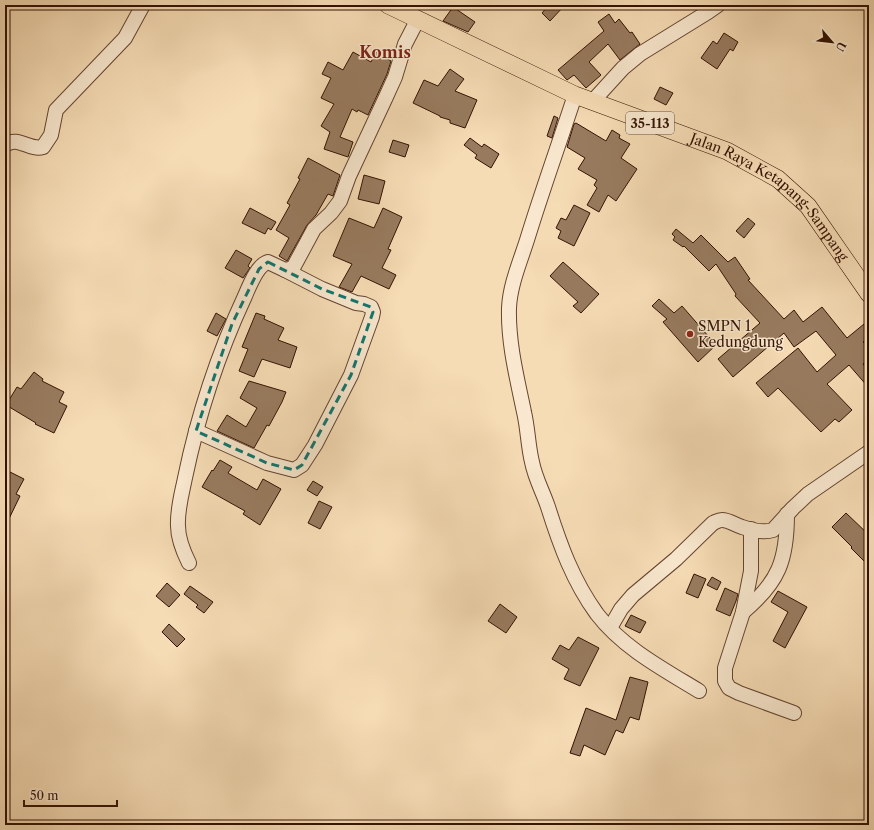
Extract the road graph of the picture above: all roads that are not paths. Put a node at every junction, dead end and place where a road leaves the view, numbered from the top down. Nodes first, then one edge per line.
1 (143, 5) edge
2 (388, 5) edge
3 (718, 5) edge
4 (418, 19) junction
5 (575, 95) junction
6 (592, 102) junction
7 (5, 145) edge
8 (285, 270) junction
9 (869, 294) edge
10 (196, 430) junction
11 (869, 452) edge
12 (787, 514) junction
13 (751, 529) junction
14 (189, 563) dead end
15 (743, 612) junction
16 (610, 628) junction
17 (699, 691) dead end
18 (794, 713) dead end

1 - 7 street
2 - 4 main road, Jalan Raya Ketapang-Sampang / 35-113
3 - 6 street
4 - 5 main road, Jalan Raya Ketapang-Sampang / 35-113
4 - 8 street
5 - 6 main road, Jalan Raya Ketapang-Sampang / 35-113
5 - 16 street
6 - 9 main road, Jalan Raya Ketapang-Sampang / 35-113
8 - 10 street
8 - 10 street
10 - 14 street
11 - 12 street
12 - 13 street
12 - 15 street
13 - 15 street
13 - 16 street
15 - 18 street
16 - 17 street

